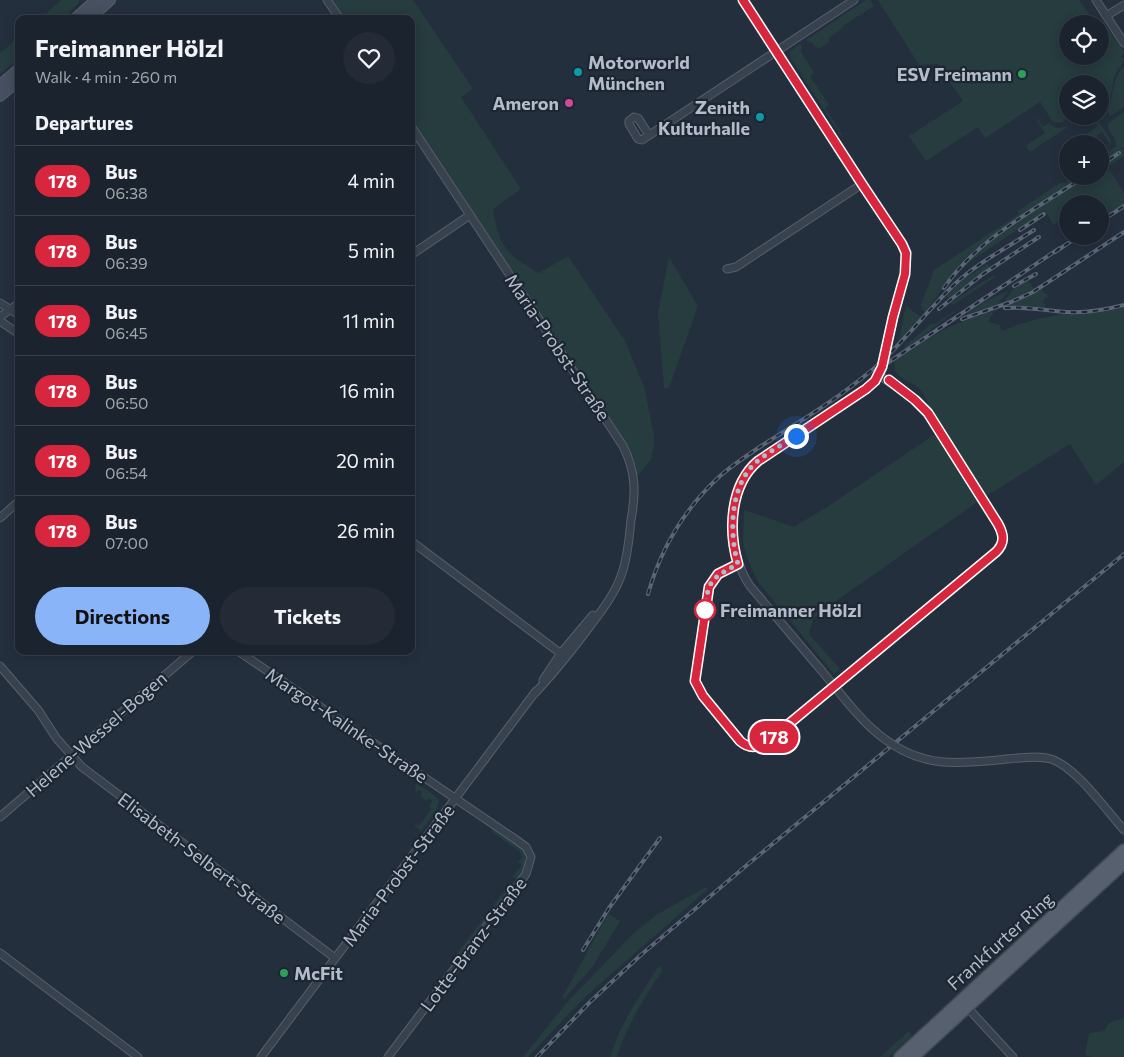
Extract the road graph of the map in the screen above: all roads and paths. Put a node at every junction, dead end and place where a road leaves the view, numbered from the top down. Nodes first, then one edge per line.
1 (110, 0) edge
2 (327, 0) edge
3 (743, 0) edge
4 (854, 0) edge
5 (1096, 0) edge
6 (1121, 0) edge
7 (1124, 5) edge
8 (91, 8) edge
9 (337, 15) edge
10 (1105, 15) edge
11 (1108, 15) edge
12 (1109, 20) edge
13 (1124, 43) edge
14 (776, 51) junction
15 (15, 73) edge
16 (15, 83) edge
17 (0, 86) edge
18 (0, 96) edge
19 (415, 132) edge
20 (649, 135) junction
21 (862, 184) junction
22 (470, 215) junction
23 (415, 252) edge
24 (727, 269) dead end
25 (0, 303) edge
26 (15, 305) edge
27 (10, 309) junction
28 (15, 312) edge
29 (0, 319) edge
30 (15, 331) edge
31 (879, 375) junction
32 (15, 505) edge
33 (0, 518) edge
34 (415, 544) edge
35 (738, 564) junction
36 (188, 655) edge
37 (244, 655) edge
38 (564, 655) junction
39 (0, 666) edge
40 (71, 756) junction
41 (456, 799) junction
42 (0, 817) edge
43 (1124, 830) edge
44 (1124, 850) edge
45 (1124, 863) edge
46 (0, 953) edge
47 (335, 958) junction
48 (964, 1003) junction
49 (138, 1057) edge
50 (261, 1057) edge
51 (388, 1057) edge
52 (900, 1057) edge
53 (913, 1057) edge
54 (1013, 1057) edge

1 - 8 main road
2 - 9 street
3 - 14 street
4 - 14 street
5 - 10 street
6 - 7 street
7 - 11 street
12 - 13 street
14 - 20 street
14 - 21 street
15 - 17 main road
16 - 18 main road
19 - 22 street, Maria-Probst-Straße
20 - 20 street
21 - 24 street
21 - 31 street
22 - 23 street
22 - 38 street, Maria-Probst-Straße
25 - 27 street
26 - 27 street
27 - 28 street
27 - 29 street
29 - 30 street
31 - 35 street
31 - 35 street
32 - 33 street
34 - 38 street
35 - 43 street, bridge
36 - 40 street, Helene-Wessel-Bogen
37 - 41 street, Margot-Kalinke-Straße
38 - 41 street, Maria-Probst-Straße
39 - 40 street, Elisabeth-Selbert-Straße
40 - 42 street, Helene-Wessel-Bogen
40 - 47 street, Elisabeth-Selbert-Straße
41 - 47 street, Maria-Probst-Straße
41 - 51 street, Lotte-Branz-Straße
44 - 48 main road, Frankfurter Ring
45 - 48 main road, Frankfurter Ring
46 - 49 street
47 - 50 street, Maria-Probst-Straße
48 - 52 main road, Frankfurter Ring
48 - 53 main road, Frankfurter Ring
48 - 54 street

